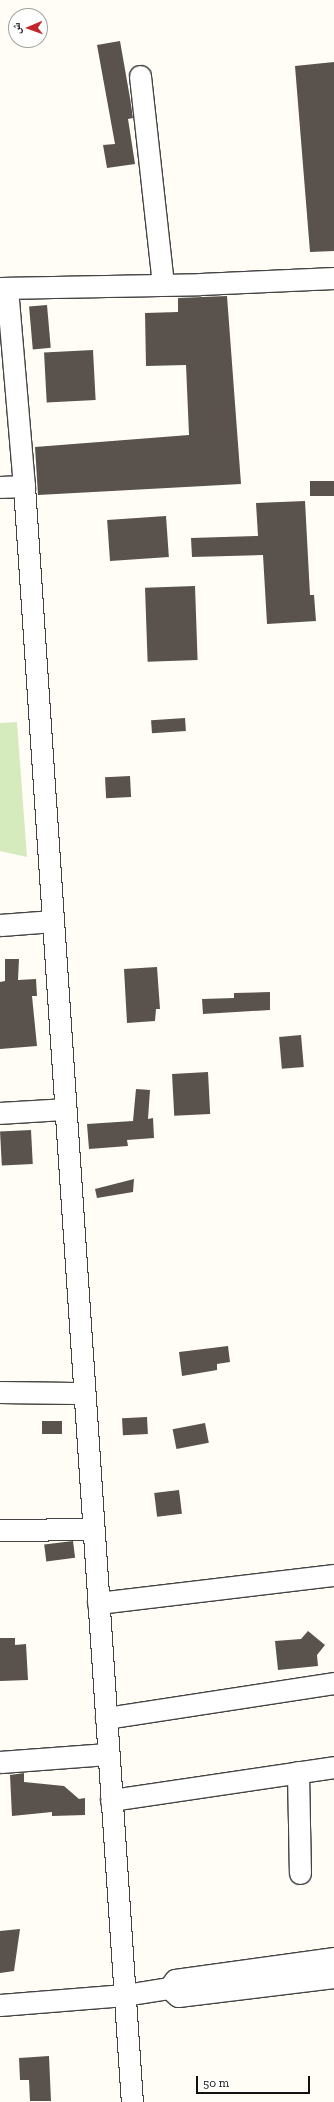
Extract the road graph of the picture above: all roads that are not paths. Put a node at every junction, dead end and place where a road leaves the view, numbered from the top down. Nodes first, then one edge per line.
1 (140, 76) dead end
2 (334, 278) edge
3 (163, 285) junction
4 (3, 288) edge
5 (24, 486) junction
6 (0, 487) edge
7 (53, 921) junction
8 (0, 925) edge
9 (65, 1109) junction
10 (0, 1113) edge
11 (0, 1392) edge
12 (84, 1393) junction
13 (93, 1528) junction
14 (0, 1530) edge
15 (334, 1575) edge
16 (98, 1602) junction
17 (334, 1683) edge
18 (106, 1718) junction
19 (107, 1754) junction
20 (0, 1762) edge
21 (334, 1767) edge
22 (298, 1772) junction
23 (111, 1800) junction
24 (300, 1873) dead end
25 (334, 1958) edge
26 (334, 1977) edge
27 (239, 1980) junction
28 (125, 1995) junction
29 (0, 2005) edge
30 (132, 2102) edge

1 - 3 street
2 - 3 street
3 - 4 street
4 - 5 street
5 - 6 street
5 - 7 street
7 - 8 street
7 - 9 street
9 - 10 street
9 - 12 street
11 - 12 street
12 - 13 street
13 - 14 street
13 - 16 street
15 - 16 street
16 - 18 street
17 - 18 street
18 - 19 street
19 - 20 street
19 - 23 street
21 - 22 street
22 - 23 street
22 - 24 street
23 - 28 street
25 - 27 street
26 - 27 street
27 - 28 street
28 - 29 street
28 - 30 street

